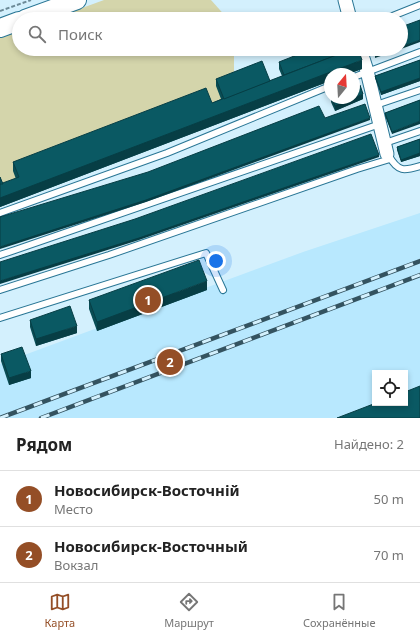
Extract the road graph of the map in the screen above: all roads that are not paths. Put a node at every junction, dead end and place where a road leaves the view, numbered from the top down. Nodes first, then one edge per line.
1 (77, 0) edge
2 (345, 0) edge
3 (420, 5) edge
4 (44, 12) edge
5 (348, 12) edge
6 (402, 12) edge
7 (12, 24) edge
8 (0, 28) edge
9 (420, 52) edge
10 (362, 56) edge
11 (367, 71) junction
12 (360, 74) edge
13 (324, 88) edge
14 (420, 90) edge
15 (376, 106) junction
16 (380, 124) junction
17 (420, 130) edge
18 (387, 152) junction
19 (420, 166) edge
20 (0, 213) edge
21 (0, 255) edge
22 (0, 290) edge
23 (223, 290) dead end
24 (0, 318) edge

1 - 4 street
2 - 5 street
3 - 6 lane
7 - 8 street
9 - 11 lane
10 - 11 street
11 - 12 lane
11 - 15 street
13 - 20 lane
14 - 15 lane
15 - 16 street
16 - 18 street
16 - 21 lane
17 - 18 lane
18 - 19 lane
18 - 22 lane
23 - 24 lane

